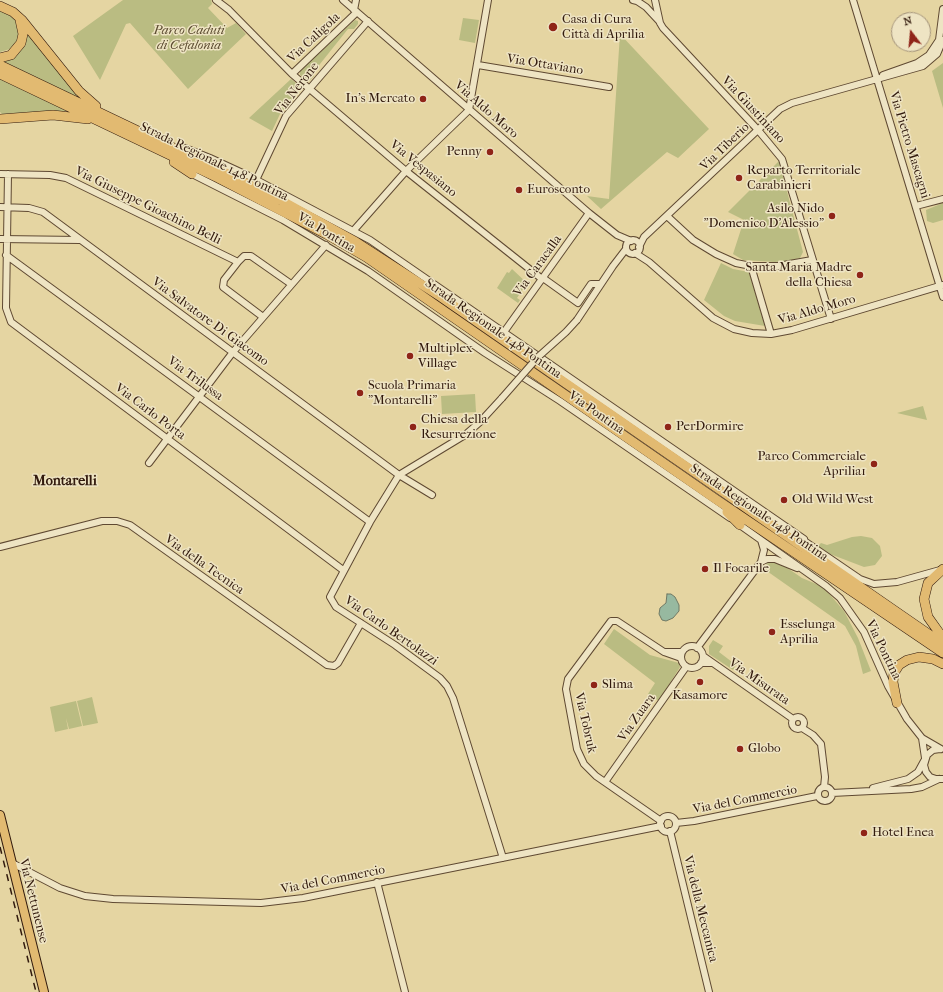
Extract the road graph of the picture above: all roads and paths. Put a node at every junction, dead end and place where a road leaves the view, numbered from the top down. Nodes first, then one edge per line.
1 (216, 0) edge
2 (343, 0) edge
3 (356, 0) edge
4 (488, 0) edge
5 (635, 0) edge
6 (644, 0) edge
7 (655, 0) edge
8 (853, 0) edge
9 (0, 6) edge
10 (943, 9) edge
11 (356, 11) junction
12 (19, 16) junction
13 (943, 18) edge
14 (368, 22) junction
15 (660, 23) junction
16 (943, 40) edge
17 (0, 58) edge
18 (478, 65) junction
19 (0, 66) edge
20 (0, 74) edge
21 (292, 74) junction
22 (878, 78) junction
23 (609, 87) dead end
24 (309, 89) junction
25 (469, 110) junction
26 (0, 118) edge
27 (107, 119) junction
28 (758, 130) junction
29 (160, 146) junction
30 (185, 148) joint
31 (406, 171) junction
32 (0, 174) edge
33 (8, 174) junction
34 (192, 174) joint
35 (256, 180) junction
36 (943, 199) edge
37 (916, 206) junction
38 (0, 207) edge
39 (7, 207) junction
40 (589, 213) junction
41 (668, 216) junction
42 (354, 230) junction
43 (617, 235) junction
44 (644, 237) junction
45 (3, 239) edge
46 (81, 240) junction
47 (632, 241) junction
48 (326, 245) junction
49 (626, 248) junction
50 (636, 251) junction
51 (6, 255) junction
52 (812, 260) junction
53 (238, 262) junction
54 (613, 266) junction
55 (750, 266) junction
56 (542, 279) junction
57 (291, 284) junction
58 (600, 284) junction
59 (941, 286) edge
60 (943, 297) edge
61 (263, 317) junction
62 (831, 318) junction
63 (504, 332) junction
64 (771, 334) junction
65 (233, 352) junction
66 (200, 396) junction
67 (168, 438) junction
68 (149, 464) dead end
69 (399, 475) junction
70 (432, 495) dead end
71 (714, 498) junction
72 (370, 522) junction
73 (740, 525) junction
74 (772, 527) junction
75 (794, 536) joint
76 (804, 539) junction
77 (761, 540) junction
78 (0, 547) edge
79 (761, 562) junction
80 (800, 568) junction
81 (943, 569) edge
82 (344, 570) junction
83 (361, 623) junction
84 (943, 638) edge
85 (943, 644) edge
86 (697, 648) junction
87 (943, 653) edge
88 (682, 655) junction
89 (703, 656) junction
90 (701, 663) junction
91 (713, 663) junction
92 (943, 664) edge
93 (686, 667) junction
94 (897, 703) junction
95 (793, 719) junction
96 (802, 728) junction
97 (922, 738) junction
98 (942, 749) edge
99 (924, 760) junction
100 (941, 779) edge
101 (605, 782) junction
102 (824, 787) junction
103 (852, 792) junction
104 (832, 793) junction
105 (817, 796) junction
106 (0, 815) edge
107 (661, 823) junction
108 (676, 823) junction
109 (670, 831) junction
110 (503, 858) junction
111 (12, 863) junction
112 (377, 882) junction
113 (44, 992) edge
114 (405, 992) edge
115 (709, 992) edge

1 - 21 street, Via Caligola
2 - 11 street, Via Aldo Moro
3 - 11 street
4 - 18 street
5 - 6 street
5 - 15 street
7 - 15 street, Via Giustiniano
8 - 22 street, Via Pietro Mascagni
9 - 12 highway
10 - 13 street
11 - 14 street, Via Aldo Moro
11 - 21 street, Via Caligola
12 - 17 highway
12 - 27 highway
13 - 22 street
14 - 24 street, Via Nerone
14 - 25 street, Via Aldo Moro
15 - 28 street, Via Giustiniano
16 - 22 street
18 - 23 street, Via Ottaviano
18 - 25 street
19 - 27 highway, Strada Regionale 148 Pontina
20 - 27 highway, Strada Regionale 148 Pontina
21 - 24 street, Via Vespasiano
22 - 28 street, Via Tiberio
22 - 37 street, Via Pietro Mascagni
24 - 31 street, Via Vespasiano
24 - 35 street, Via Nerone
25 - 31 street
25 - 40 street, Via Aldo Moro
26 - 27 highway
27 - 29 highway, Strada Regionale 148 Pontina
28 - 41 street, Via Tiberio
28 - 52 street, Via Giustiniano
29 - 30 highway
29 - 34 highway
29 - 71 highway, Strada Regionale 148 Pontina
29 - 74 highway, Strada Regionale 148 Pontina
30 - 35 street, Via Pontina
31 - 42 street
31 - 56 street, Via Vespasiano
32 - 33 street, Via Giuseppe Gioachino Belli
33 - 39 street, Via Carlo Porta
33 - 53 street, Via Giuseppe Gioachino Belli
34 - 48 street, Via Pontina
35 - 42 street, Via Pontina
36 - 37 street
37 - 59 street, Via Pietro Mascagni
38 - 39 street, Via Salvatore Di Giacomo
39 - 45 street, Via Carlo Porta
39 - 46 street, Via Salvatore Di Giacomo
40 - 43 street, Via Aldo Moro
40 - 56 street, Via Caracalla
41 - 44 street, Via Tiberio
41 - 55 street
42 - 63 street, Via Pontina
43 - 47 street, Via Aldo Moro
43 - 49 street, Via Aldo Moro
44 - 47 street, Via Tiberio
44 - 50 street, Via Tiberio
45 - 46 street
45 - 51 street, Via Carlo Porta
46 - 65 street, Via Salvatore Di Giacomo
47 - 49 street
47 - 50 street, Via Aldo Moro
48 - 57 street
48 - 73 street, Via Pontina
49 - 50 street, Via Aldo Moro
49 - 54 street
50 - 54 street
50 - 64 street, Via Aldo Moro
51 - 66 street, Via Trilussa
51 - 67 street, Via Carlo Porta
52 - 55 street
52 - 62 street, Via Giustiniano
53 - 57 street
53 - 61 street
54 - 58 street
55 - 64 street
56 - 58 street, Via Vespasiano
56 - 63 street, Via Caracalla
57 - 61 street
58 - 69 street, bridge
59 - 60 street, Via Pietro Mascagni
59 - 62 street, Via Aldo Moro
61 - 65 street
62 - 64 street, Via Aldo Moro
63 - 76 street, Via Pontina
65 - 66 street
65 - 69 street, Via Salvatore Di Giacomo
66 - 67 street
66 - 72 street, Via Trilussa
67 - 68 street
67 - 82 street, Via Carlo Porta
69 - 70 street, Via Salvatore Di Giacomo
69 - 72 street, Via Carlo Bertolazzi
71 - 73 highway
71 - 87 highway, Strada Regionale 148 Pontina
72 - 82 street, Via Carlo Bertolazzi
73 - 77 street, Via Pontina
74 - 75 highway
74 - 85 highway, Strada Regionale 148 Pontina
75 - 76 street, Via Pontina
76 - 81 street, Via Pontina
77 - 79 street
77 - 80 street, Via Pontina
78 - 83 street, Via della Tecnica
79 - 80 street
79 - 86 street
80 - 94 street, Via Pontina
81 - 84 highway
82 - 83 street, Via Carlo Bertolazzi
83 - 110 street, Via Carlo Bertolazzi
86 - 88 street
86 - 89 street
88 - 93 street
88 - 101 street, Via Tobruk
89 - 90 street
89 - 91 street, Via Misurata
90 - 91 street, Via Misurata
90 - 93 street
91 - 95 street, Via Misurata
92 - 94 highway
93 - 101 street, Via Zuara
94 - 97 street, Via Pontina
95 - 96 street, Via Misurata
95 - 96 street, Via Misurata
96 - 102 street, Via Misurata
97 - 98 street, Via Pontina
97 - 99 street, Via Pontina
98 - 99 street
99 - 100 street
99 - 103 street
100 - 103 street
101 - 107 street, Via Tobruk
102 - 104 street
102 - 105 street
103 - 104 street
104 - 105 street
105 - 108 street, Via del Commercio
106 - 111 main road, Via Nettunense
107 - 108 street
107 - 109 street
107 - 110 street, Via del Commercio
108 - 109 street
109 - 115 street, Via della Meccanica
110 - 112 street, Via del Commercio
111 - 112 street, Via del Commercio
111 - 113 main road, Via Nettunense
112 - 114 street

